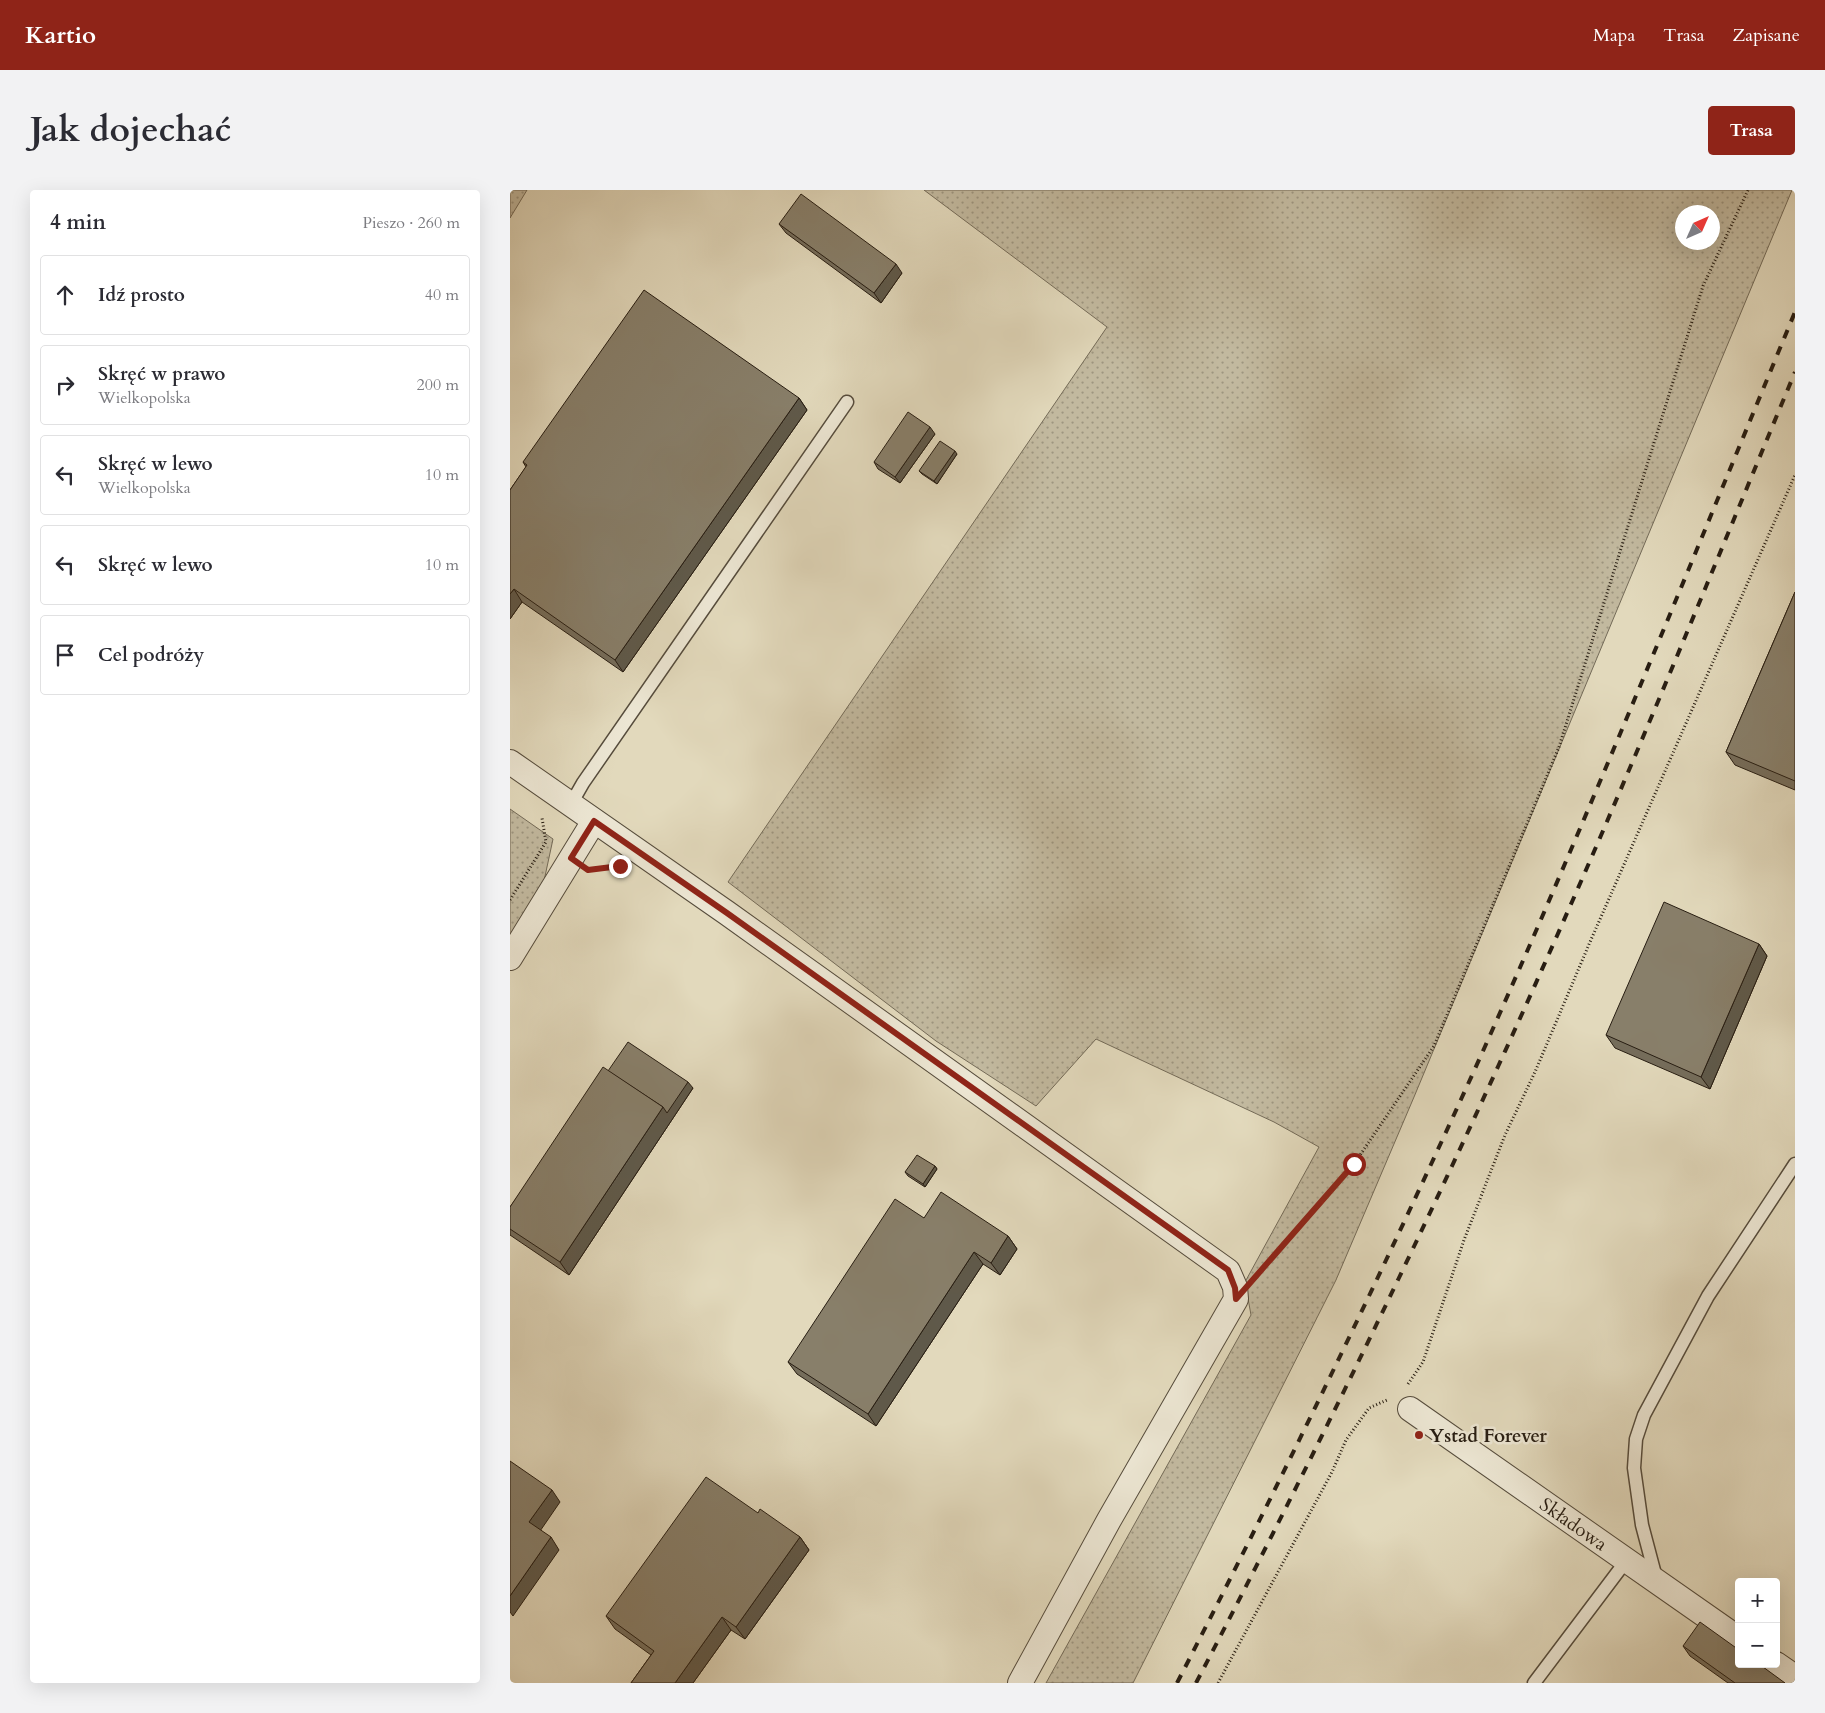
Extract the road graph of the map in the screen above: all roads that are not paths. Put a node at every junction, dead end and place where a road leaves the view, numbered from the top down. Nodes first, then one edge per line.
1 (847, 402) dead end
2 (510, 762) edge
3 (571, 804) junction
4 (594, 821) junction
5 (510, 958) edge
6 (1795, 1164) edge
7 (1400, 1404) road end
8 (1626, 1561) junction
9 (1658, 1583) junction
10 (1735, 1636) edge
11 (1780, 1667) edge
12 (1795, 1677) edge
13 (1020, 1683) edge
14 (1534, 1683) edge

1 - 3 lane
2 - 3 street
3 - 4 street
4 - 5 street
4 - 13 street
6 - 9 lane
7 - 8 street, Składowa
8 - 9 street, Składowa
8 - 14 lane
9 - 10 street, Składowa
11 - 12 street

